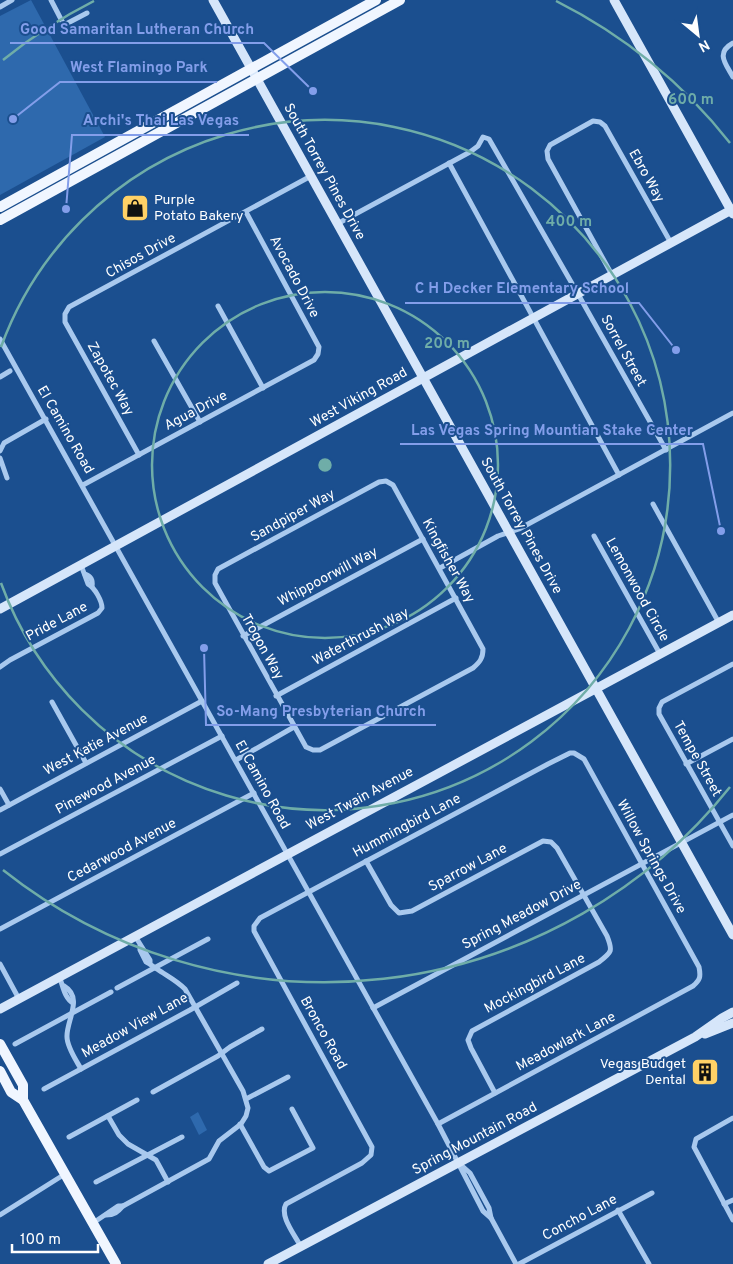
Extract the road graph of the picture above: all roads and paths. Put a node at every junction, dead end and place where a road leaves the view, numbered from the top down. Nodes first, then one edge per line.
1 (12, 0) edge
2 (51, 0) edge
3 (213, 0) edge
4 (376, 0) edge
5 (388, 0) edge
6 (400, 0) edge
7 (614, 0) edge
8 (0, 7) edge
9 (87, 12) dead end
10 (360, 22) junction
11 (733, 43) edge
12 (251, 69) junction
13 (733, 78) edge
14 (257, 79) junction
15 (145, 127) junction
16 (95, 154) junction
17 (450, 163) junction
18 (103, 164) junction
19 (310, 176) junction
20 (78, 178) junction
21 (0, 207) edge
22 (732, 211) edge
23 (246, 212) junction
24 (0, 220) edge
25 (337, 224) junction
26 (671, 243) junction
27 (612, 275) junction
28 (578, 294) junction
29 (218, 306) dead end
30 (65, 314) joint
31 (533, 318) junction
32 (0, 339) edge
33 (154, 341) dead end
34 (318, 354) joint
35 (10, 371) dead end
36 (0, 377) edge
37 (423, 379) junction
38 (263, 388) junction
39 (733, 413) edge
40 (46, 419) junction
41 (200, 422) junction
42 (0, 450) edge
43 (666, 450) junction
44 (139, 455) junction
45 (0, 458) edge
46 (619, 475) junction
47 (7, 478) dead end
48 (386, 481) joint
49 (83, 485) junction
50 (653, 504) dead end
51 (509, 532) junction
52 (594, 536) dead end
53 (423, 539) junction
54 (116, 546) junction
55 (440, 568) junction
56 (83, 570) junction
57 (214, 576) joint
58 (456, 598) junction
59 (1, 606) edge
60 (733, 615) edge
61 (719, 623) junction
62 (243, 636) junction
63 (660, 654) junction
64 (733, 664) edge
65 (0, 667) edge
66 (596, 689) junction
67 (276, 696) junction
68 (202, 701) junction
69 (52, 702) dead end
70 (294, 727) junction
71 (222, 736) junction
72 (733, 739) edge
73 (312, 750) joint
74 (574, 753) joint
75 (236, 760) junction
76 (86, 763) junction
77 (686, 764) junction
78 (0, 789) edge
79 (254, 793) junction
80 (9, 805) junction
81 (0, 810) edge
82 (733, 815) edge
83 (720, 822) junction
84 (682, 842) junction
85 (733, 846) edge
86 (0, 854) edge
87 (287, 854) junction
88 (366, 861) junction
89 (642, 863) junction
90 (309, 892) junction
91 (583, 894) junction
92 (254, 926) joint
93 (0, 929) edge
94 (733, 935) edge
95 (134, 936) junction
96 (208, 939) dead end
97 (0, 964) edge
98 (154, 968) junction
99 (59, 976) junction
100 (701, 977) joint
101 (237, 983) dead end
102 (118, 988) dead end
103 (111, 992) dead end
104 (19, 998) junction
105 (195, 1006) junction
106 (373, 1008) junction
107 (0, 1009) edge
108 (72, 1012) junction
109 (733, 1012) edge
110 (733, 1023) edge
111 (262, 1029) dead end
112 (695, 1037) junction
113 (0, 1044) edge
114 (15, 1044) dead end
115 (223, 1053) junction
116 (81, 1069) junction
117 (0, 1071) edge
118 (288, 1077) dead end
119 (44, 1089) dead end
120 (153, 1092) dead end
121 (495, 1093) junction
122 (246, 1099) junction
123 (23, 1100) junction
124 (138, 1100) dead end
125 (292, 1109) dead end
126 (108, 1116) junction
127 (733, 1118) edge
128 (240, 1124) junction
129 (438, 1124) junction
130 (182, 1136) dead end
131 (69, 1137) dead end
132 (148, 1155) junction
133 (459, 1162) junction
134 (65, 1174) junction
135 (96, 1182) dead end
136 (168, 1182) junction
137 (652, 1193) dead end
138 (733, 1200) edge
139 (724, 1204) junction
140 (618, 1210) junction
141 (0, 1215) edge
142 (733, 1220) edge
143 (92, 1223) junction
144 (301, 1246) junction
145 (116, 1264) edge
146 (268, 1264) edge
147 (518, 1264) edge
148 (649, 1264) edge

1 - 8 street
2 - 9 street
3 - 12 street, South Torrey Pines Drive
4 - 12 main road
5 - 10 main road
6 - 10 main road
7 - 22 street
10 - 14 main road
11 - 13 street
12 - 14 street, South Torrey Pines Drive
12 - 15 main road
14 - 18 main road
14 - 19 street, South Torrey Pines Drive
15 - 16 main road
15 - 18 main road
16 - 20 main road
16 - 21 main road
17 - 25 street
17 - 28 street, Sorrel Street
17 - 31 street
18 - 20 main road
19 - 23 street, Chisos Drive
19 - 25 street, South Torrey Pines Drive
20 - 24 main road
22 - 26 street, West Viking Road
23 - 30 street, Chisos Drive
23 - 34 street, Avocado Drive
25 - 37 street, South Torrey Pines Drive
26 - 27 street, West Viking Road
26 - 27 street, Ebro Way
27 - 28 street, West Viking Road
28 - 31 street, West Viking Road
28 - 43 street, Sorrel Street
29 - 38 street
30 - 44 street, Zapotec Way
31 - 37 street, West Viking Road
31 - 46 street
32 - 40 street, El Camino Road
33 - 41 street
34 - 38 street, Agua Drive
35 - 36 street
37 - 51 street, South Torrey Pines Drive
37 - 54 street, West Viking Road
38 - 41 street, Agua Drive
39 - 43 street
40 - 42 street
40 - 49 street, El Camino Road
41 - 44 street, Agua Drive
43 - 46 street
44 - 49 street, Agua Drive
45 - 47 street
46 - 51 street
48 - 53 street, Kingfisher Way
48 - 57 street, Sandpiper Way
49 - 54 street, El Camino Road
50 - 61 street
51 - 55 street
51 - 66 street, South Torrey Pines Drive
52 - 63 street, Lemonwood Circle
53 - 55 street, Kingfisher Way
53 - 62 street, Whippoorwill Way
54 - 56 street, West Viking Road
54 - 68 street, El Camino Road
55 - 58 street, Kingfisher Way
56 - 59 street, West Viking Road
56 - 65 street, Pride Lane
57 - 62 street, Trogon Way
58 - 67 street, Waterthrush Way
58 - 73 street, Kingfisher Way
60 - 61 street, West Twain Avenue
61 - 63 street, West Twain Avenue
62 - 67 street, Trogon Way
63 - 66 street, West Twain Avenue
64 - 77 street, Tempe Street
66 - 84 street, South Torrey Pines Drive
66 - 87 street, West Twain Avenue
67 - 70 street, Trogon Way
68 - 71 street, El Camino Road
68 - 76 street, West Katie Avenue
69 - 76 street
70 - 73 street, Trogon Way
70 - 75 street
71 - 75 street, El Camino Road
71 - 86 street, Pinewood Avenue
72 - 77 street
74 - 88 street, Hummingbird Lane
74 - 89 street, Willow Springs Drive
75 - 79 street, El Camino Road
76 - 80 street, West Katie Avenue
77 - 83 street, Tempe Street
78 - 80 street
79 - 87 street, El Camino Road
79 - 93 street, Cedarwood Avenue
80 - 81 street, West Katie Avenue
82 - 83 street, Spring Meadow Drive
83 - 84 street, Spring Meadow Drive
83 - 85 street, Tempe Street
84 - 89 street, Spring Meadow Drive
84 - 94 street, South Torrey Pines Drive
87 - 90 street, El Camino Road
87 - 95 street, West Twain Avenue
88 - 90 street, Hummingbird Lane
88 - 91 street, Sparrow Lane
89 - 91 street, Spring Meadow Drive
89 - 100 street, Willow Springs Drive
90 - 92 street, Hummingbird Lane
90 - 106 street, El Camino Road
91 - 106 street, Spring Meadow Drive
91 - 121 street, Mockingbird Lane
92 - 144 street, Bronco Road
95 - 98 street
95 - 99 street, West Twain Avenue
96 - 98 street
97 - 104 street
98 - 102 street
98 - 105 street
99 - 104 street, West Twain Avenue
99 - 108 street
100 - 121 street, Meadowlark Lane
101 - 105 street, Meadow View Lane
103 - 108 street
104 - 107 street, West Twain Avenue
105 - 115 street
105 - 116 street, Meadow View Lane
106 - 129 street, El Camino Road
108 - 114 street
108 - 116 street
109 - 112 street, Spring Mountain Road
110 - 112 street, Spring Mountain Road
111 - 115 street
112 - 133 street, Spring Mountain Road
113 - 123 main road
115 - 120 street
115 - 122 street
116 - 119 street, Meadow View Lane
117 - 123 main road
118 - 122 street
121 - 129 street, Meadowlark Lane
122 - 128 street
123 - 134 main road
124 - 126 street
125 - 128 street
126 - 131 street
126 - 132 street
127 - 139 street
128 - 136 street
129 - 133 street, El Camino Road
130 - 132 street
132 - 135 street
132 - 136 street
133 - 144 street, Spring Mountain Road
133 - 147 street, El Camino Road
134 - 141 street
134 - 143 main road
136 - 143 street
137 - 140 street, Concho Lane
138 - 139 street
139 - 142 street
140 - 147 street, Concho Lane
140 - 148 street
143 - 145 main road
144 - 146 street, Spring Mountain Road

